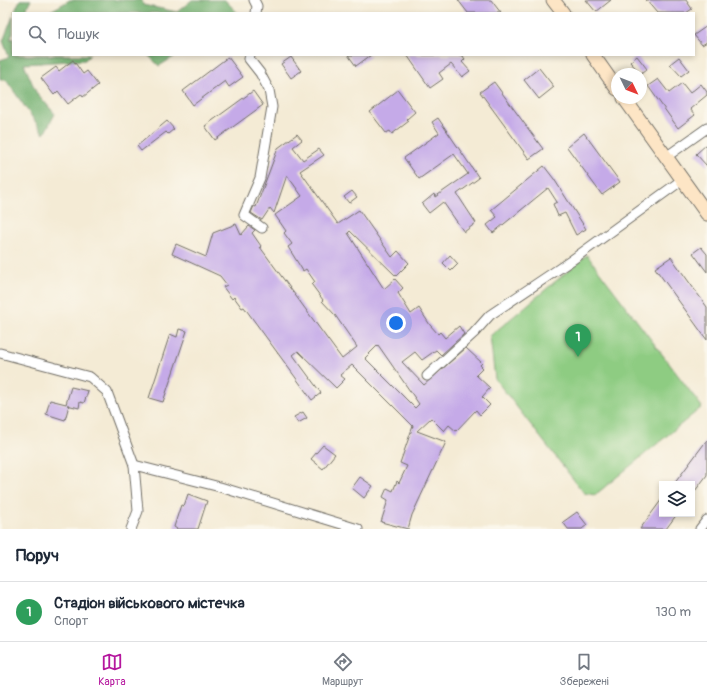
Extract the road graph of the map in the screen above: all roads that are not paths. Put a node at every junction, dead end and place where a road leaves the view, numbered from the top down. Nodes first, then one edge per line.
1 (254, 0) edge
2 (553, 0) edge
3 (256, 12) edge
4 (562, 12) edge
5 (250, 56) edge
6 (594, 56) edge
7 (611, 80) edge
8 (628, 104) edge
9 (707, 128) edge
10 (666, 157) junction
11 (682, 180) junction
12 (707, 214) edge
13 (262, 228) dead end
14 (0, 354) edge
15 (426, 376) dead end
16 (134, 465) junction
17 (707, 520) edge
18 (130, 529) edge
19 (358, 529) edge
20 (700, 529) edge

1 - 3 street
2 - 4 main road
5 - 13 street
6 - 7 main road
8 - 10 main road
9 - 10 street
10 - 11 main road
11 - 12 main road
11 - 15 street
14 - 16 street
16 - 18 street
16 - 19 street
17 - 20 street

